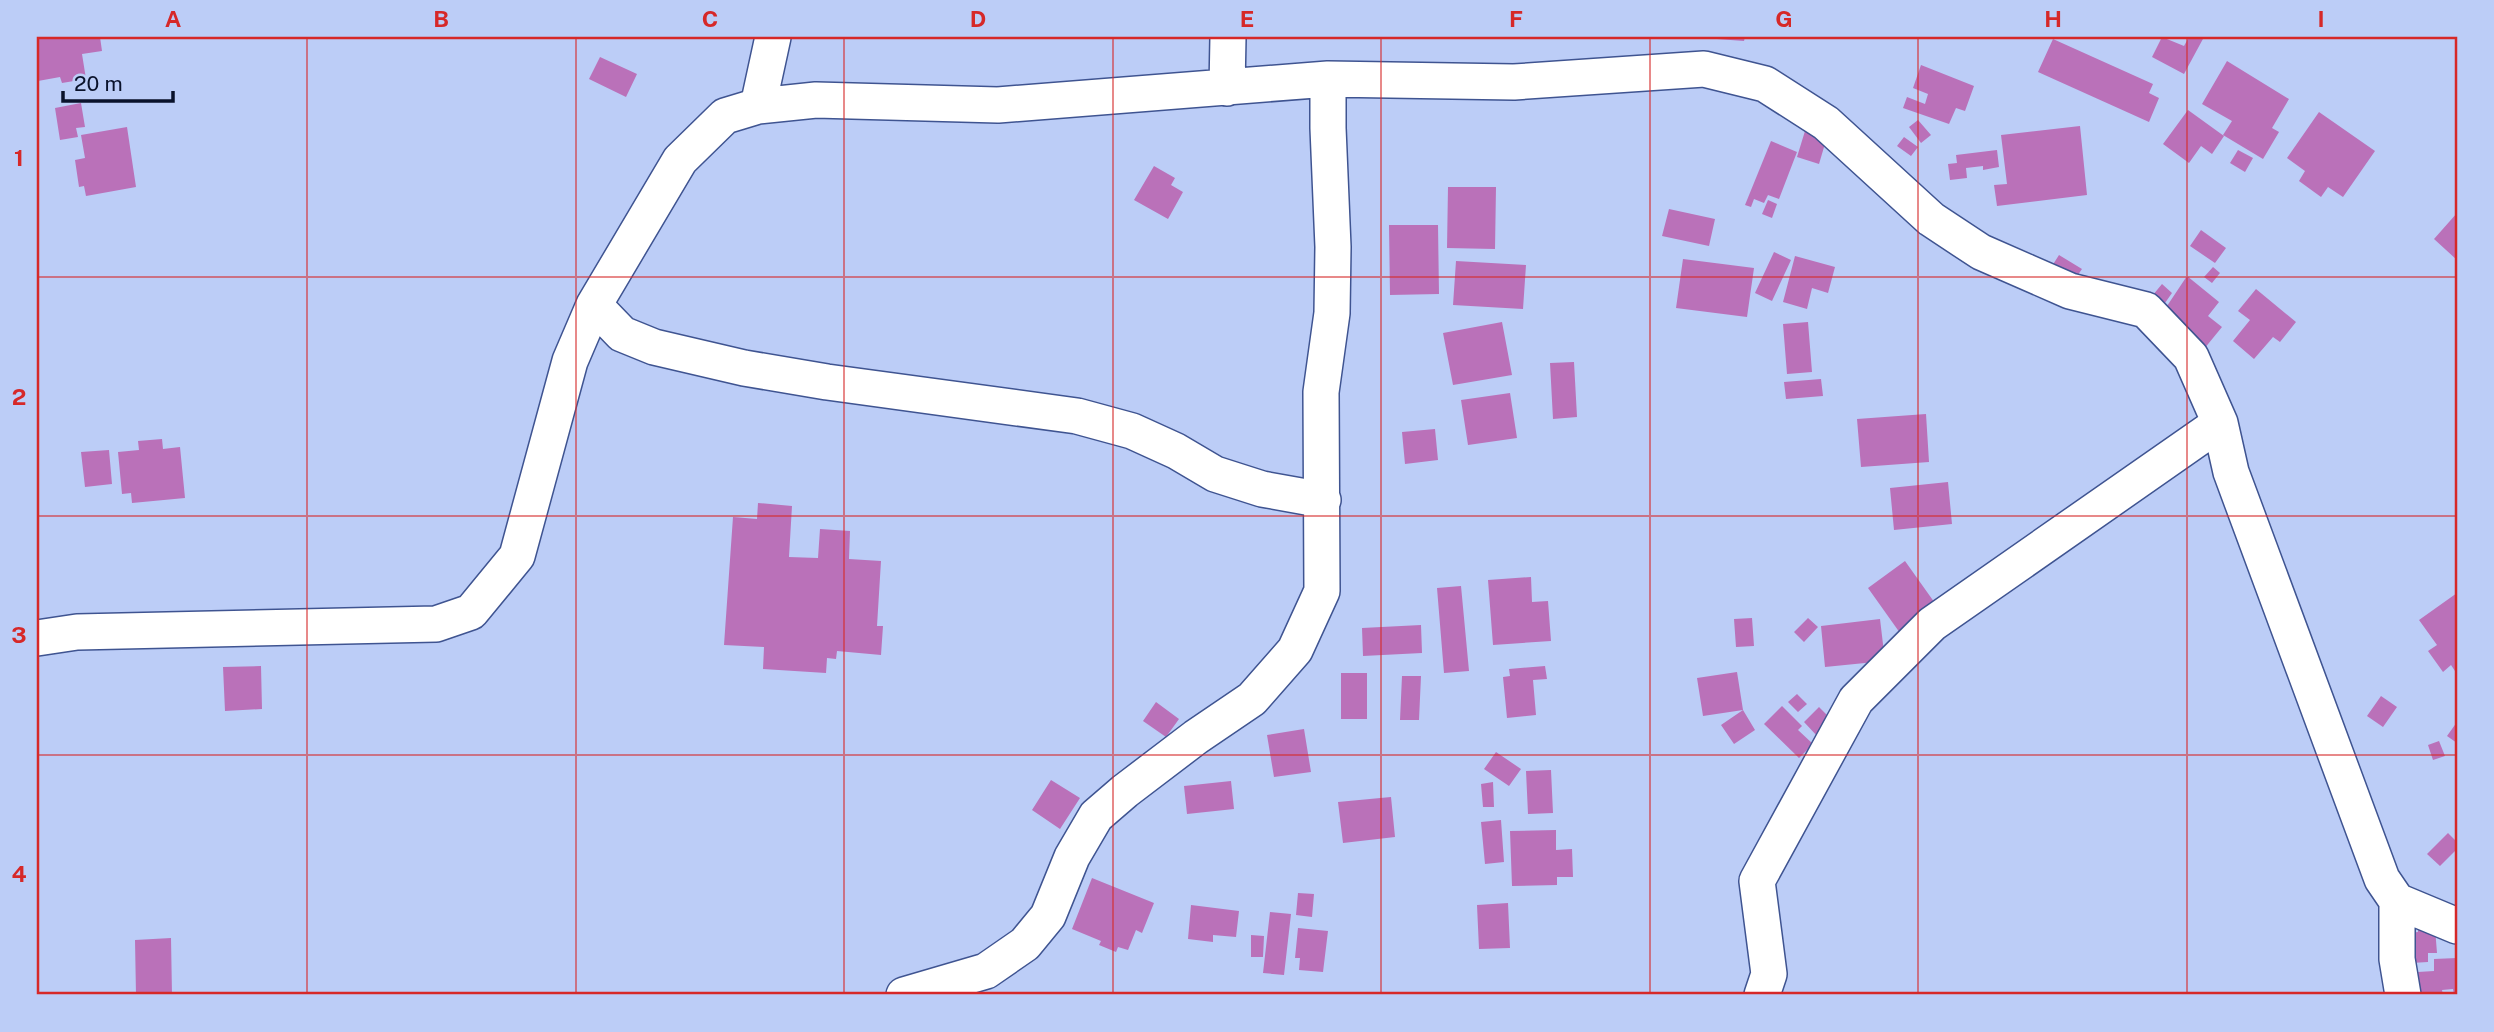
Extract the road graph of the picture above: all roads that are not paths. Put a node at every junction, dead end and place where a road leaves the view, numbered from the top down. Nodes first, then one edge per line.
1 (773, 37) edge
2 (1228, 37) edge
3 (1328, 79) junction
4 (1227, 88) junction
5 (758, 106) junction
6 (594, 305) junction
7 (2220, 423) junction
8 (1323, 500) junction
9 (37, 638) edge
10 (2397, 901) junction
11 (2457, 926) edge
12 (904, 995) edge
13 (1762, 995) edge
14 (2403, 995) edge

1 - 5 street
2 - 4 street
3 - 4 street
3 - 7 street
3 - 8 street
4 - 5 street
5 - 6 street
6 - 8 street
6 - 9 street
7 - 10 street
7 - 13 street
8 - 12 street
10 - 11 street
10 - 14 street

